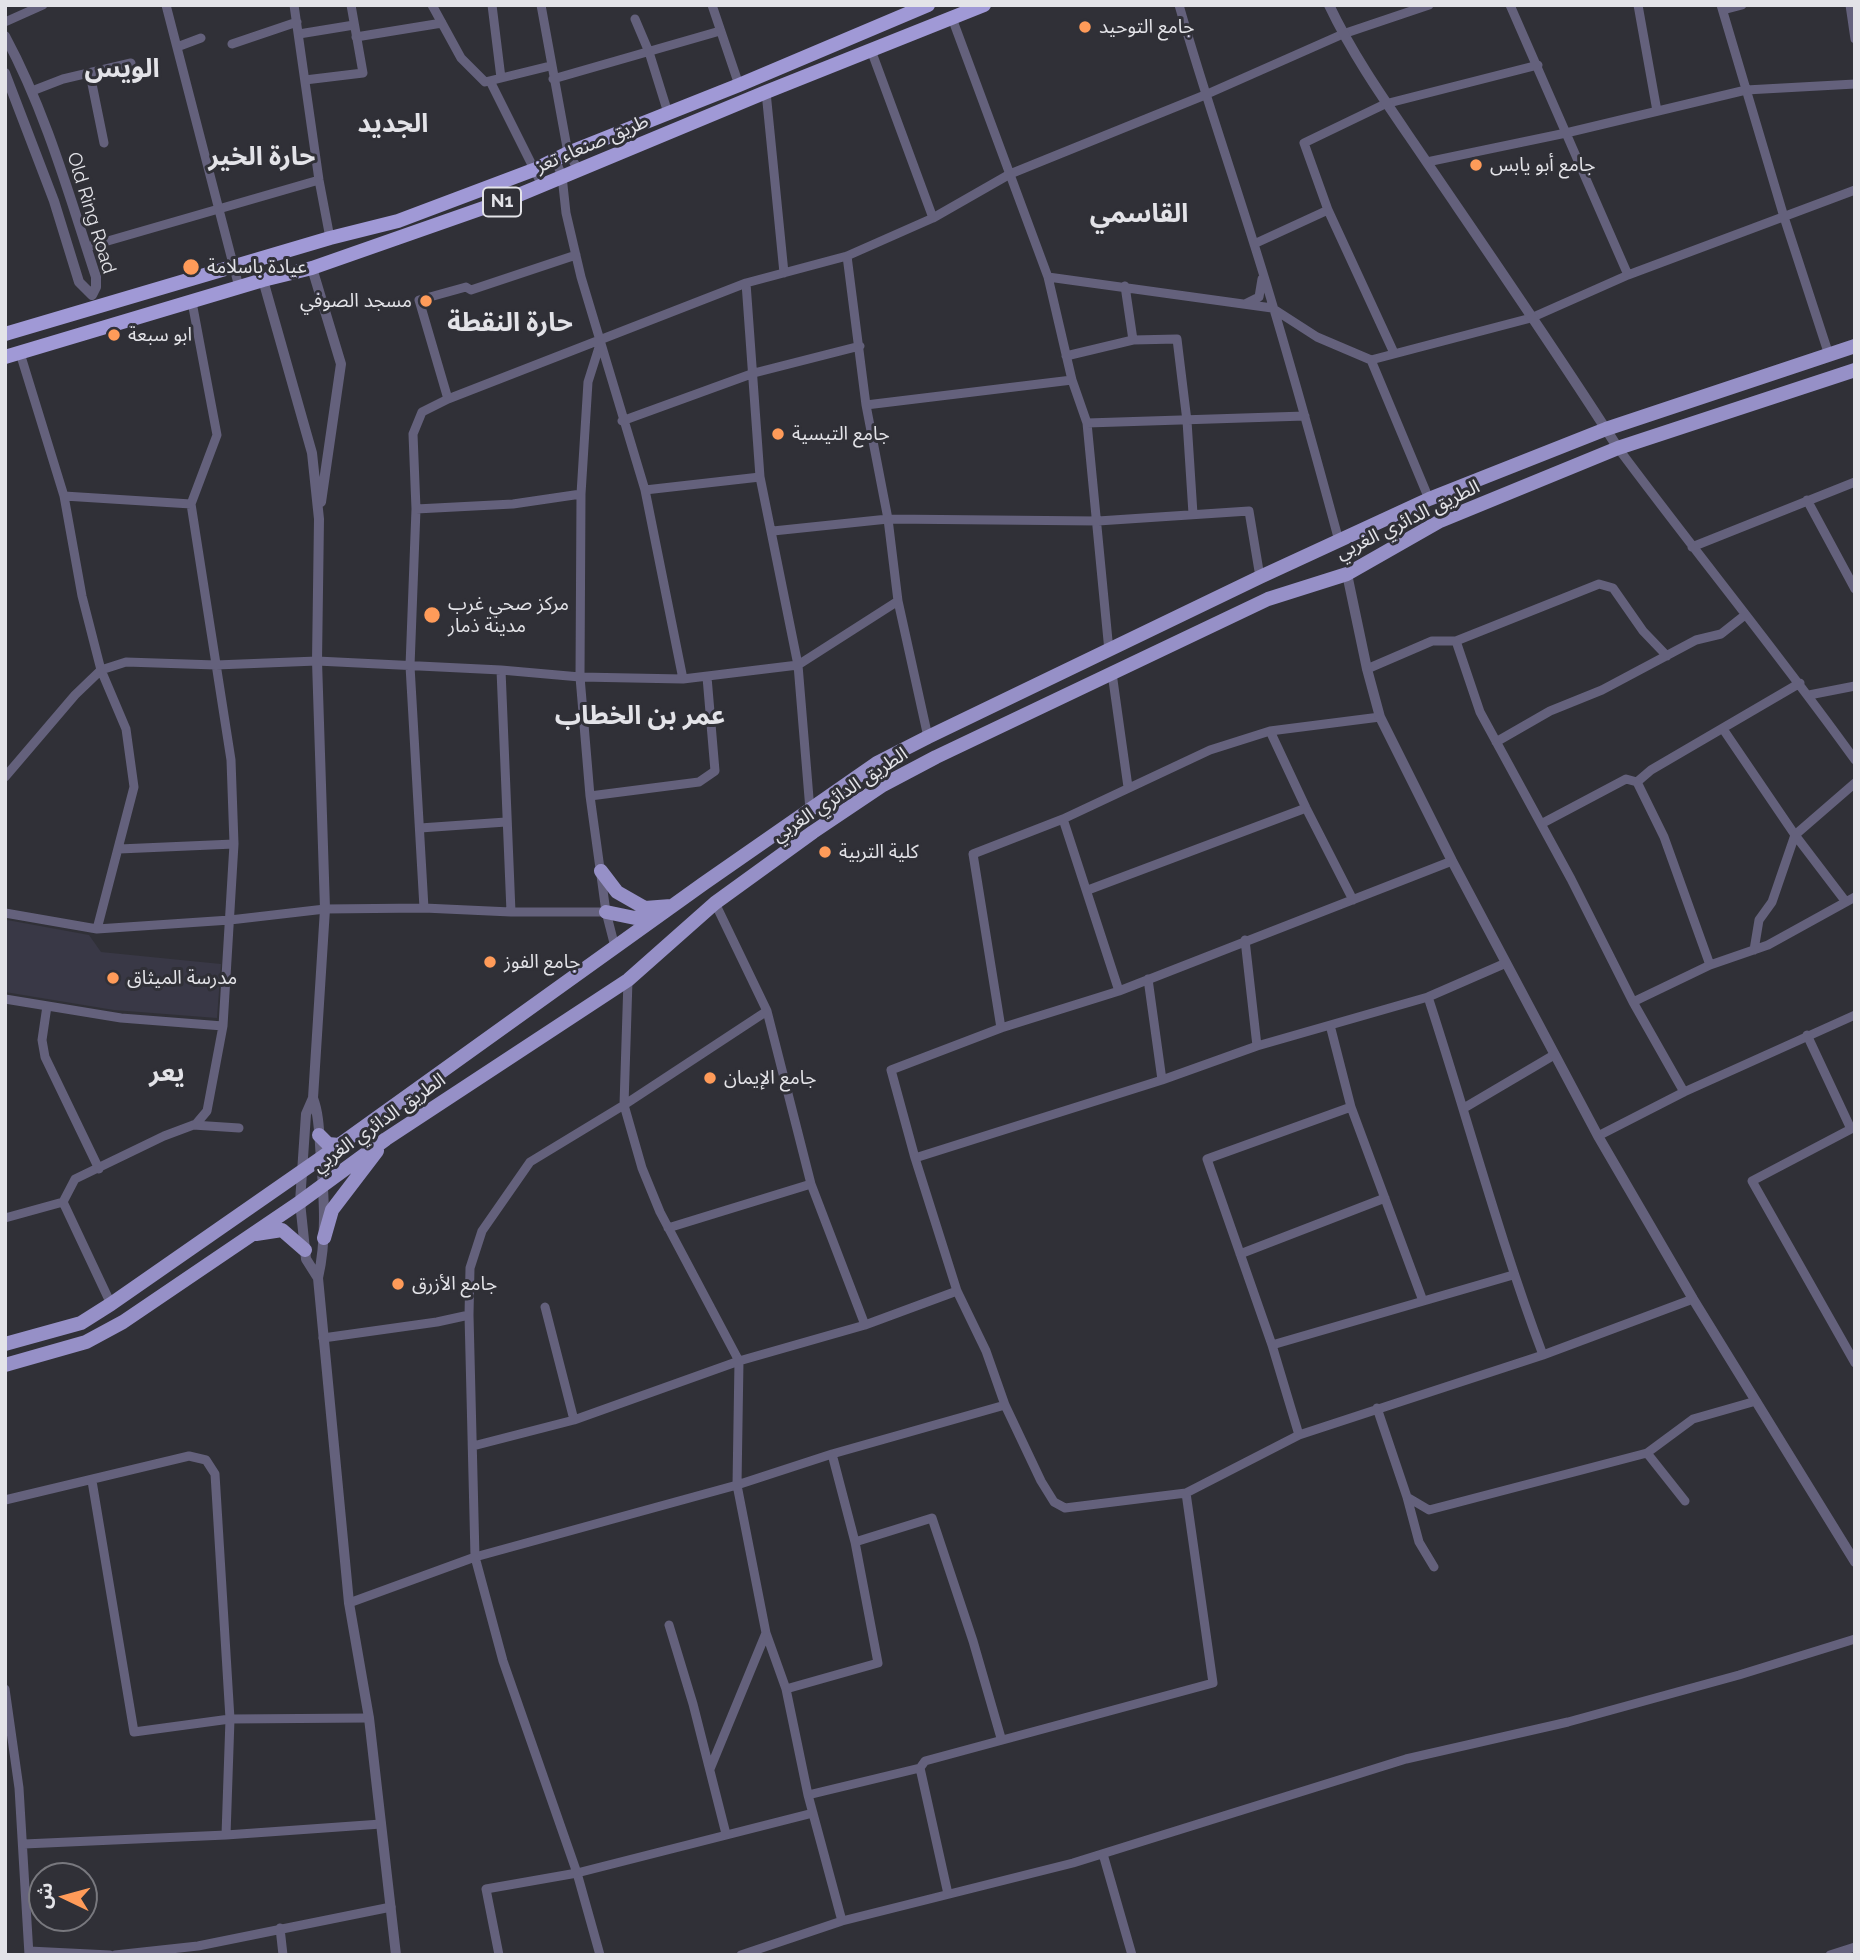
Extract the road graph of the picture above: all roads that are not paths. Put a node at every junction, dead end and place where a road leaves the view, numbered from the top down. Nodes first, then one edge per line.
1 (43, 5) edge
2 (166, 5) edge
3 (294, 5) edge
4 (351, 5) edge
5 (432, 5) edge
6 (492, 5) edge
7 (541, 5) edge
8 (712, 5) edge
9 (928, 5) edge
10 (984, 5) edge
11 (1179, 5) edge
12 (1329, 5) edge
13 (1429, 5) edge
14 (1510, 5) edge
15 (1638, 5) edge
16 (1742, 5) edge
17 (1850, 5) edge
18 (1722, 8) edge
19 (952, 18) junction
20 (635, 19) dead end
21 (5, 22) edge
22 (297, 22) junction
23 (442, 23) junction
24 (354, 26) junction
25 (720, 32) junction
26 (299, 34) junction
27 (1343, 34) junction
28 (5, 36) edge
29 (356, 37) junction
30 (201, 38) dead end
31 (1855, 39) edge
32 (232, 44) dead end
33 (177, 47) junction
34 (871, 50) junction
35 (649, 52) junction
36 (131, 63) dead end
37 (1538, 65) junction
38 (551, 66) junction
39 (5, 73) edge
40 (90, 74) junction
41 (501, 78) junction
42 (553, 79) junction
43 (306, 80) junction
44 (490, 81) junction
45 (1855, 84) edge
46 (739, 85) junction
47 (1746, 90) junction
48 (32, 91) junction
49 (766, 92) junction
50 (1205, 95) junction
51 (1385, 104) junction
52 (1657, 111) junction
53 (668, 113) junction
54 (1566, 133) junction
55 (104, 143) dead end
56 (561, 156) junction
57 (1427, 162) junction
58 (536, 169) junction
59 (578, 169) junction
60 (1010, 174) junction
61 (562, 176) junction
62 (319, 180) junction
63 (542, 185) junction
64 (1855, 190) edge
65 (220, 210) junction
66 (1328, 210) junction
67 (1784, 217) junction
68 (933, 218) junction
69 (330, 238) junction
70 (1254, 244) junction
71 (86, 247) junction
72 (576, 255) junction
73 (848, 256) junction
74 (234, 265) junction
75 (312, 268) junction
76 (784, 273) junction
77 (1263, 275) junction
78 (1628, 275) junction
79 (1048, 276) junction
80 (263, 280) junction
81 (746, 283) junction
82 (1125, 286) junction
83 (239, 287) junction
84 (94, 301) junction
85 (192, 302) junction
86 (1246, 303) junction
87 (1272, 307) junction
88 (1531, 318) junction
89 (5, 334) edge
90 (601, 341) junction
91 (1133, 341) junction
92 (860, 346) junction
93 (1855, 346) edge
94 (20, 353) junction
95 (1394, 353) junction
96 (1829, 355) junction
97 (1066, 356) junction
98 (5, 357) edge
99 (1371, 360) junction
100 (1855, 370) edge
101 (754, 373) junction
102 (1072, 380) junction
103 (448, 399) junction
104 (866, 405) junction
105 (1305, 416) junction
106 (622, 421) junction
107 (1187, 421) junction
108 (1087, 423) junction
109 (1606, 429) junction
110 (1618, 448) junction
111 (760, 477) junction
112 (1855, 482) edge
113 (645, 490) junction
114 (581, 494) junction
115 (64, 496) junction
116 (1429, 499) junction
117 (1807, 500) junction
118 (191, 504) junction
119 (416, 509) junction
120 (1193, 514) junction
121 (319, 519) junction
122 (888, 519) junction
123 (1098, 521) junction
124 (1440, 521) junction
125 (773, 531) junction
126 (1339, 541) junction
127 (1692, 547) junction
128 (1347, 574) junction
129 (1260, 577) junction
130 (1855, 589) edge
131 (898, 601) junction
132 (1745, 615) junction
133 (1456, 641) junction
134 (1109, 651) junction
135 (1667, 656) junction
136 (317, 661) junction
137 (216, 665) junction
138 (797, 665) junction
139 (410, 666) junction
140 (1367, 669) junction
141 (101, 670) junction
142 (500, 670) junction
143 (1112, 673) junction
144 (580, 677) junction
145 (707, 677) junction
146 (683, 679) junction
147 (1800, 683) junction
148 (1855, 687) edge
149 (1809, 695) junction
150 (1380, 717) junction
151 (1723, 729) junction
152 (1270, 731) junction
153 (928, 737) junction
154 (1496, 742) junction
155 (1855, 760) edge
156 (5, 777) edge
157 (1637, 782) junction
158 (1855, 783) edge
159 (1128, 788) junction
160 (590, 796) junction
161 (1306, 808) junction
162 (810, 810) junction
163 (1063, 818) junction
164 (506, 822) junction
165 (1541, 824) junction
166 (420, 828) junction
167 (813, 832) junction
168 (1795, 835) junction
169 (234, 844) junction
170 (119, 849) junction
171 (1452, 861) junction
172 (601, 871) junction
173 (1088, 890) junction
174 (1353, 900) junction
175 (1850, 900) edge
176 (715, 903) junction
177 (672, 906) junction
178 (424, 908) junction
179 (325, 909) junction
180 (511, 912) junction
181 (606, 912) junction
182 (5, 913) edge
183 (230, 920) junction
184 (97, 929) junction
185 (1245, 940) junction
186 (615, 947) junction
187 (1754, 950) junction
188 (1506, 963) junction
189 (1710, 965) junction
190 (1148, 979) junction
191 (628, 980) junction
192 (1119, 990) junction
193 (1428, 997) junction
194 (5, 999) edge
195 (1633, 1002) junction
196 (47, 1006) junction
197 (767, 1011) junction
198 (1855, 1015) edge
199 (1330, 1025) junction
200 (223, 1026) junction
201 (1001, 1028) junction
202 (1807, 1035) junction
203 (1257, 1045) junction
204 (1554, 1055) junction
205 (1162, 1080) junction
206 (1684, 1092) junction
207 (313, 1098) junction
208 (624, 1105) junction
209 (1351, 1107) junction
210 (1464, 1108) junction
211 (194, 1125) junction
212 (239, 1128) dead end
213 (1853, 1129) edge
214 (319, 1135) junction
215 (1598, 1136) junction
216 (386, 1139) junction
217 (339, 1145) junction
218 (321, 1158) junction
219 (915, 1158) junction
220 (99, 1169) junction
221 (301, 1172) junction
222 (811, 1184) junction
223 (323, 1185) junction
224 (1385, 1198) junction
225 (63, 1202) junction
226 (300, 1202) junction
227 (5, 1217) edge
228 (668, 1228) junction
229 (251, 1235) junction
230 (324, 1238) junction
231 (305, 1250) junction
232 (1240, 1254) junction
233 (1513, 1275) junction
234 (318, 1278) junction
235 (957, 1291) junction
236 (1693, 1299) junction
237 (1423, 1301) junction
238 (111, 1304) junction
239 (545, 1307) dead end
240 (469, 1315) junction
241 (865, 1325) junction
242 (323, 1338) junction
243 (5, 1343) edge
244 (1272, 1345) junction
245 (1543, 1355) junction
246 (739, 1361) junction
247 (1855, 1363) edge
248 (5, 1365) edge
249 (1756, 1401) junction
250 (1005, 1405) junction
251 (1377, 1408) junction
252 (574, 1420) junction
253 (1299, 1435) junction
254 (473, 1446) junction
255 (1647, 1453) junction
256 (832, 1454) junction
257 (92, 1480) junction
258 (737, 1485) junction
259 (1186, 1493) junction
260 (1407, 1497) junction
261 (5, 1500) edge
262 (1685, 1501) dead end
263 (855, 1542) junction
264 (475, 1557) junction
265 (1855, 1562) edge
266 (1434, 1566) dead end
267 (349, 1604) junction
268 (669, 1625) dead end
269 (766, 1633) junction
270 (1855, 1639) edge
271 (5, 1689) edge
272 (786, 1689) junction
273 (369, 1717) junction
274 (230, 1719) junction
275 (1001, 1738) junction
276 (10, 1740) edge
277 (920, 1768) junction
278 (709, 1769) junction
279 (808, 1795) junction
280 (813, 1813) junction
281 (381, 1824) junction
282 (726, 1834) junction
283 (226, 1835) junction
284 (24, 1844) junction
285 (1103, 1854) junction
286 (577, 1873) junction
287 (948, 1894) junction
288 (391, 1907) junction
289 (842, 1921) junction
290 (280, 1928) junction
291 (1855, 1947) edge
292 (198, 1950) edge
293 (29, 1953) edge
294 (110, 1955) edge
295 (115, 1955) edge
296 (283, 1955) edge
297 (396, 1955) edge
298 (499, 1955) edge
299 (600, 1955) edge
300 (741, 1955) edge
301 (1132, 1955) edge
302 (1830, 1955) edge

1 - 21 street
2 - 33 street
3 - 22 street
4 - 24 street
5 - 23 street
6 - 41 street
7 - 38 street
8 - 25 street
9 - 46 highway, طريق صنعاء تعز / N1
10 - 19 highway, طريق صنعاء تعز / N1
11 - 50 street
12 - 27 street
13 - 27 street
14 - 37 street
15 - 52 street
16 - 18 street
17 - 31 street
18 - 47 street
19 - 34 highway, طريق صنعاء تعز / N1
19 - 60 street
20 - 35 street
22 - 26 street
22 - 32 street
23 - 29 street
23 - 44 street
24 - 26 street
24 - 29 street
25 - 35 street
25 - 46 street
26 - 43 street
27 - 50 street
27 - 51 street
28 - 48 street, Old Ring Road
29 - 43 street
30 - 33 street
33 - 65 street
34 - 49 highway, طريق صنعاء تعز / N1
34 - 68 street
35 - 42 street
35 - 53 street
36 - 40 street
37 - 51 street
37 - 54 street
38 - 41 street
38 - 42 street
39 - 84 street, Old Ring Road
40 - 48 street
40 - 55 street
41 - 44 street
42 - 56 street
43 - 62 street
44 - 58 street
45 - 47 street
46 - 53 highway, طريق صنعاء تعز / N1
47 - 52 street
47 - 67 street
48 - 71 street, Old Ring Road
49 - 59 highway, طريق صنعاء تعز / N1
49 - 76 street
50 - 60 street
50 - 70 street
51 - 57 street
51 - 66 street
52 - 54 street
53 - 56 highway, طريق صنعاء تعز / N1
54 - 57 street
54 - 78 street
56 - 58 highway, طريق صنعاء تعز / N1
56 - 59 street
56 - 61 street
57 - 88 street
58 - 63 street
58 - 69 highway, طريق صنعاء تعز / N1
59 - 61 highway, طريق صنعاء تعز / N1
60 - 68 street
60 - 79 street
61 - 63 highway, طريق صنعاء تعز / N1
61 - 72 street
62 - 65 street
62 - 69 street
63 - 75 highway, طريق صنعاء تعز / N1
64 - 67 street
65 - 71 street
65 - 74 street
66 - 70 street
66 - 95 street
67 - 78 street
67 - 96 street
68 - 73 street
69 - 74 highway, طريق صنعاء تعز / N1
70 - 77 street
71 - 84 street, Old Ring Road
72 - 90 street
72 - 103 street
73 - 76 street
73 - 92 street
74 - 83 street
74 - 84 highway, طريق صنعاء تعز / N1
75 - 80 highway, طريق صنعاء تعز / N1
75 - 121 street
76 - 81 street
77 - 86 street
77 - 87 street
78 - 88 street
79 - 82 street
79 - 97 street
80 - 83 highway, طريق صنعاء تعز / N1
80 - 121 street
81 - 90 street
81 - 101 street
82 - 86 street
82 - 91 street
83 - 85 highway, طريق صنعاء تعز / N1
84 - 89 highway, طريق صنعاء تعز / N1
85 - 94 highway, طريق صنعاء تعز / N1
85 - 118 street
86 - 87 street
87 - 99 street
87 - 105 street
88 - 95 street
88 - 109 street
90 - 103 street
90 - 106 street
90 - 114 street
91 - 97 street
91 - 107 street
92 - 101 street
92 - 104 street
93 - 96 main road, الطريق الدائري الغربي
94 - 98 highway, طريق صنعاء تعز / N1
94 - 115 street
95 - 99 street
96 - 109 main road, الطريق الدائري الغربي
97 - 102 street
99 - 116 street
100 - 110 main road, الطريق الدائري الغربي
101 - 106 street
101 - 111 street
102 - 104 street
102 - 108 street
103 - 119 street
104 - 122 street
105 - 107 street
105 - 126 street
106 - 113 street
107 - 108 street
107 - 120 street
108 - 123 street
109 - 110 street
109 - 116 main road, الطريق الدائري الغربي
110 - 124 main road, الطريق الدائري الغربي
110 - 127 street
111 - 113 street
111 - 125 street
112 - 117 street
113 - 146 street
114 - 119 street
114 - 144 street
115 - 118 street
115 - 141 street
116 - 124 main road
116 - 126 main road, الطريق الدائري الغربي
117 - 127 street
117 - 130 street
118 - 137 street
119 - 139 street
120 - 123 street
120 - 129 street
121 - 136 street
122 - 123 street
122 - 125 street
122 - 131 street
123 - 134 street
124 - 128 main road, الطريق الدائري الغربي
125 - 138 street
126 - 129 main road, الطريق الدائري الغربي
127 - 132 street
128 - 140 street
128 - 143 main road, الطريق الدائري الغربي
129 - 134 main road, الطريق الدائري الغربي
131 - 138 street
131 - 153 street
132 - 135 street
132 - 147 street
133 - 135 street
133 - 140 street
133 - 154 street
134 - 143 main road
134 - 153 main road, الطريق الدائري الغربي
135 - 154 street
136 - 137 street
136 - 139 street
136 - 179 street
137 - 141 street
137 - 169 street
138 - 145 street
138 - 162 street
139 - 142 street
139 - 166 street
140 - 150 street
141 - 156 street
141 - 170 street
142 - 144 street
142 - 164 street
143 - 159 street
143 - 167 main road, الطريق الدائري الغربي
144 - 146 street
144 - 160 street
145 - 146 street
145 - 160 street
147 - 149 street
147 - 151 street
148 - 149 street
149 - 155 street
150 - 152 street
150 - 171 street
151 - 157 street
151 - 168 street
152 - 159 street
152 - 161 street
153 - 162 main road, الطريق الدائري الغربي
154 - 165 street
157 - 165 street
157 - 189 street
158 - 168 street
159 - 163 street
160 - 172 street
161 - 173 street
161 - 174 street
162 - 167 main road
162 - 177 main road, الطريق الدائري الغربي
163 - 173 street
163 - 201 street
164 - 166 street
164 - 180 street
165 - 195 street
166 - 178 street
167 - 176 main road, الطريق الدائري الغربي
168 - 175 street
168 - 187 street
169 - 170 street
169 - 183 street
170 - 184 street
171 - 174 street
171 - 188 street
172 - 177 main road
172 - 181 street
173 - 192 street
174 - 185 street
175 - 187 street
176 - 191 main road, الطريق الدائري الغربي
176 - 197 street
177 - 181 main road
177 - 186 main road, الطريق الدائري الغربي
178 - 179 street
178 - 180 street
179 - 183 street
179 - 207 street
180 - 181 street
181 - 186 street
182 - 184 street
183 - 184 street
183 - 200 street
185 - 190 street
185 - 203 street
186 - 217 main road, الطريق الدائري الغربي
187 - 189 street
188 - 193 street
188 - 204 street
189 - 195 street
190 - 192 street
190 - 205 street
191 - 208 street
191 - 216 main road, الطريق الدائري الغربي
192 - 201 street
193 - 199 street
193 - 210 street
194 - 196 street
195 - 206 street
196 - 200 street
196 - 220 street
197 - 208 street
197 - 222 street
198 - 202 street
199 - 203 street
199 - 209 street
200 - 211 street
201 - 219 street
202 - 206 street
202 - 213 street
203 - 205 street
204 - 210 street
204 - 215 street
205 - 219 street
206 - 215 street
207 - 214 street
207 - 221 street
208 - 228 street
208 - 240 street
209 - 224 street
209 - 232 street
210 - 233 street
211 - 212 street
211 - 220 street
213 - 247 street
214 - 217 main road
214 - 218 street
215 - 236 street
216 - 223 main road, الطريق الدائري الغربي
216 - 230 main road
217 - 218 main road, الطريق الدائري الغربي
218 - 221 main road, الطريق الدائري الغربي
218 - 223 street
219 - 235 street
220 - 225 street
221 - 226 street
221 - 238 main road, الطريق الدائري الغربي
222 - 228 street
222 - 241 street
223 - 226 main road, الطريق الدائري الغربي
223 - 230 street
224 - 232 street
224 - 237 street
225 - 227 street
225 - 238 street
226 - 229 main road, الطريق الدائري الغربي
226 - 231 street
228 - 246 street
229 - 231 main road
229 - 248 main road, الطريق الدائري الغربي
230 - 234 street
231 - 234 street
232 - 244 street
233 - 237 street
233 - 245 street
234 - 242 street
235 - 241 street
235 - 250 street
236 - 245 street
236 - 249 street
237 - 244 street
238 - 243 main road, الطريق الدائري الغربي
239 - 252 street
240 - 242 street
240 - 254 street
241 - 246 street
242 - 267 street
244 - 253 street
245 - 251 street
246 - 252 street
246 - 258 street
249 - 255 street
249 - 265 street
250 - 256 street
250 - 259 street
251 - 253 street
251 - 260 street
252 - 254 street
253 - 259 street
254 - 264 street
255 - 260 street
255 - 262 street
256 - 258 street
256 - 263 street
257 - 261 street
257 - 274 street
257 - 274 street
258 - 264 street
258 - 269 street
259 - 275 street
260 - 266 street
263 - 272 street
263 - 275 street
264 - 267 street
264 - 286 street
267 - 273 street
268 - 278 street
269 - 272 street
269 - 278 street
270 - 285 street
271 - 276 street
272 - 279 street
273 - 274 street
273 - 281 street
274 - 283 street
275 - 277 street
276 - 284 street
277 - 279 street
277 - 287 street
278 - 282 street
279 - 280 street
280 - 282 street
280 - 289 street
281 - 283 street
281 - 288 street
282 - 286 street
283 - 284 street
284 - 293 street
285 - 287 street
285 - 301 street
286 - 298 street
286 - 299 street
287 - 289 street
288 - 290 street
288 - 297 street
289 - 300 street
290 - 292 street
290 - 296 street
291 - 302 street
292 - 295 street
293 - 294 street

